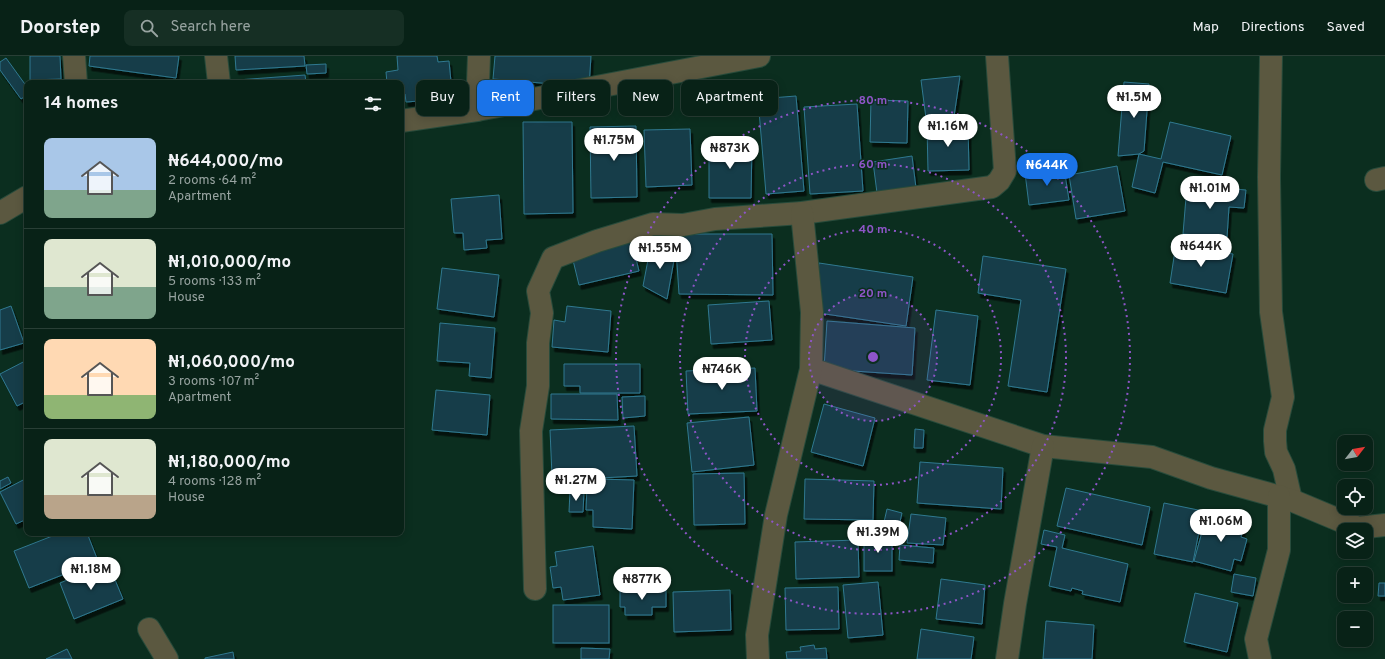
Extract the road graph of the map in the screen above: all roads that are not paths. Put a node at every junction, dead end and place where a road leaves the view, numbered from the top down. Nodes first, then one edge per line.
1 (74, 56) edge
2 (216, 56) edge
3 (479, 56) edge
4 (997, 56) edge
5 (1271, 56) edge
6 (748, 57) edge
7 (76, 80) edge
8 (219, 80) edge
9 (478, 80) edge
10 (534, 99) edge
11 (477, 110) edge
12 (404, 121) edge
13 (24, 198) edge
14 (0, 213) edge
15 (802, 213) junction
16 (811, 369) junction
17 (1043, 446) junction
18 (1285, 498) junction
19 (1385, 525) edge
20 (535, 589) dead end
21 (149, 629) dead end
22 (167, 659) edge
23 (758, 659) edge
24 (1007, 659) edge
25 (1260, 659) edge

1 - 7 street
2 - 8 street
3 - 9 street
4 - 15 street
5 - 18 street
6 - 10 street
11 - 12 street
13 - 14 street
15 - 16 street
15 - 20 street
16 - 17 street
16 - 23 street
17 - 18 street
17 - 24 street
18 - 19 street
18 - 25 street
21 - 22 street

